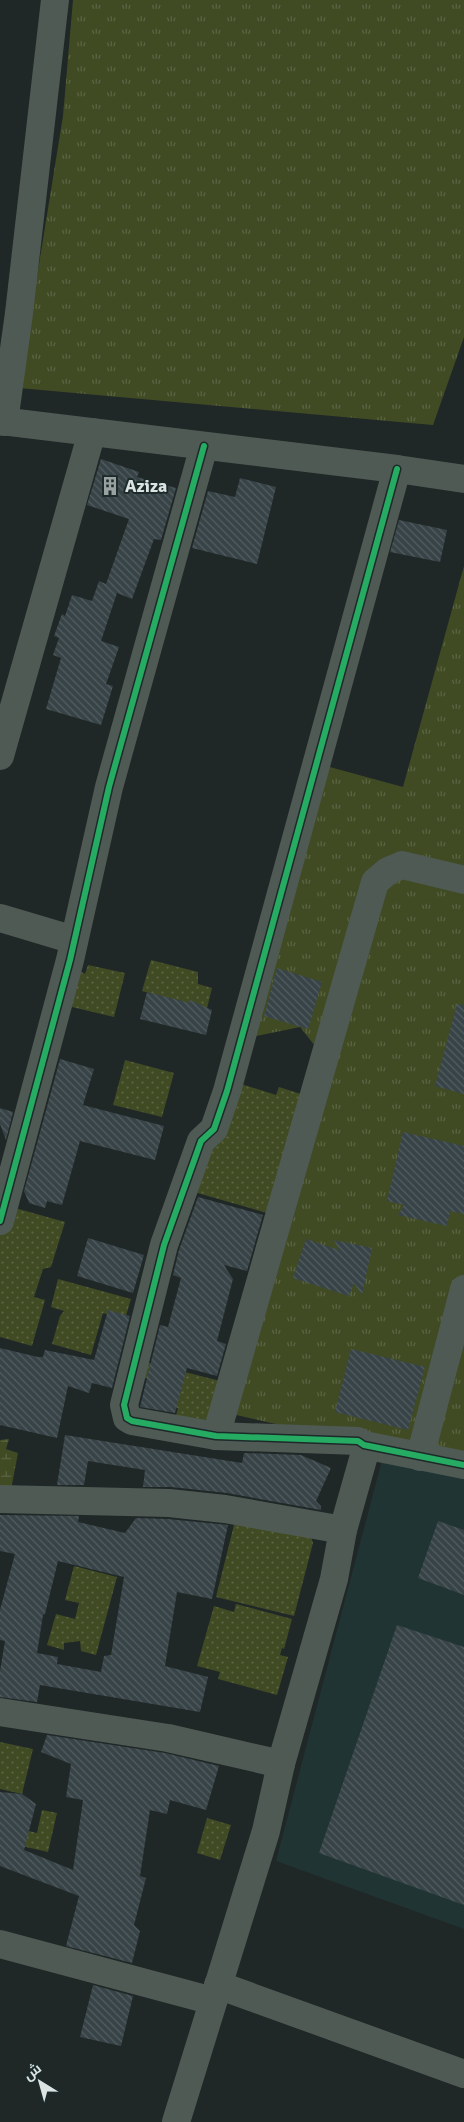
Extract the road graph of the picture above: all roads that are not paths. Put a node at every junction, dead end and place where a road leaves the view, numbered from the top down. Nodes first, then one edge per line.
1 (55, 0) edge
2 (2, 421) edge
3 (92, 432) junction
4 (204, 446) junction
5 (397, 469) junction
6 (464, 479) edge
7 (0, 756) edge
8 (464, 880) edge
9 (0, 918) edge
10 (74, 940) junction
11 (0, 1221) edge
12 (464, 1289) edge
13 (216, 1436) junction
14 (364, 1445) junction
15 (420, 1457) junction
16 (464, 1465) edge
17 (0, 1499) edge
18 (343, 1530) junction
19 (0, 1712) edge
20 (281, 1764) junction
21 (0, 1944) edge
22 (216, 1993) junction
23 (464, 2074) edge
24 (176, 2122) edge

1 - 2 street
2 - 3 street
3 - 4 street
3 - 7 street
4 - 5 street
4 - 10 street
5 - 6 street
5 - 13 street
8 - 13 street
9 - 10 street
10 - 11 street
12 - 15 street
13 - 14 street
14 - 15 street
14 - 18 street
15 - 16 street
17 - 18 street
18 - 20 street
19 - 20 street
20 - 22 street
21 - 22 street
22 - 23 street
22 - 24 street

